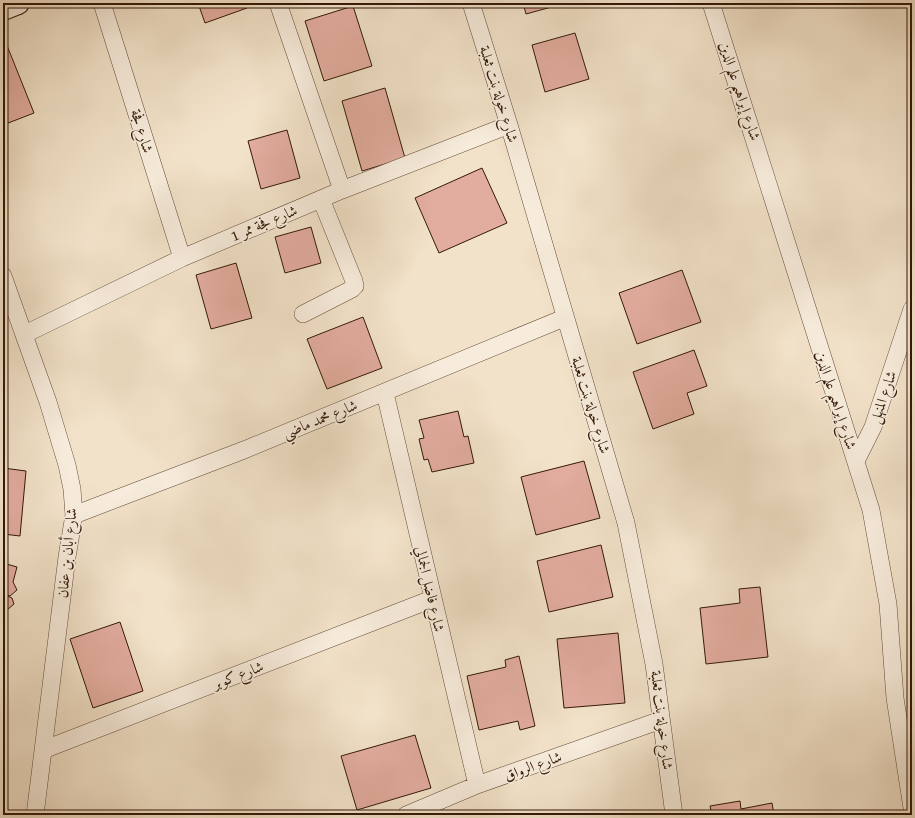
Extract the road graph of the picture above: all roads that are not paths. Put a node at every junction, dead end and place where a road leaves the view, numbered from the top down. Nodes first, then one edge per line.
1 (18, 3) edge
2 (102, 3) edge
3 (278, 3) edge
4 (471, 3) edge
5 (712, 3) edge
6 (3, 9) edge
7 (509, 125) junction
8 (342, 190) junction
9 (321, 199) junction
10 (182, 258) junction
11 (3, 276) edge
12 (912, 309) edge
13 (303, 314) dead end
14 (564, 318) junction
15 (24, 334) junction
16 (385, 393) junction
17 (856, 461) junction
18 (74, 515) junction
19 (432, 599) junction
20 (661, 720) junction
21 (43, 750) junction
22 (476, 785) junction
23 (912, 808) edge
24 (35, 815) edge
25 (406, 815) edge
26 (674, 815) edge

1 - 6 street
2 - 10 street, شارع فجة
3 - 8 street
4 - 7 street, شارع خولة بنت ثعلبة
5 - 17 street, شارع إبراهيم علم الدين
7 - 8 street, شارع فجة ممر 1
7 - 14 street, شارع خولة بنت ثعلبة
8 - 9 street, شارع فجة ممر 1
9 - 10 street, شارع فجة ممر 1
9 - 13 street
10 - 15 street, شارع فجة ممر 1
11 - 15 street, شارع أبان بن عفان
12 - 17 street, شارع المنهل
14 - 16 street, شارع محمد ماضي
14 - 20 street, شارع خولة بنت ثعلبة
15 - 18 street, شارع أبان بن عفان
16 - 18 street, شارع محمد ماضي
16 - 19 street, شارع فاضل الجمالي
17 - 23 street, شارع إبراهيم علم الدين
18 - 21 street, شارع أبان بن عفان
19 - 21 street, شارع كوبر
19 - 22 street, شارع فاضل الجمالي
20 - 22 street, شارع الرواق
20 - 26 street, شارع خولة بنت ثعلبة
21 - 24 street, شارع أبان بن عفان
22 - 25 street, شارع الرواق

